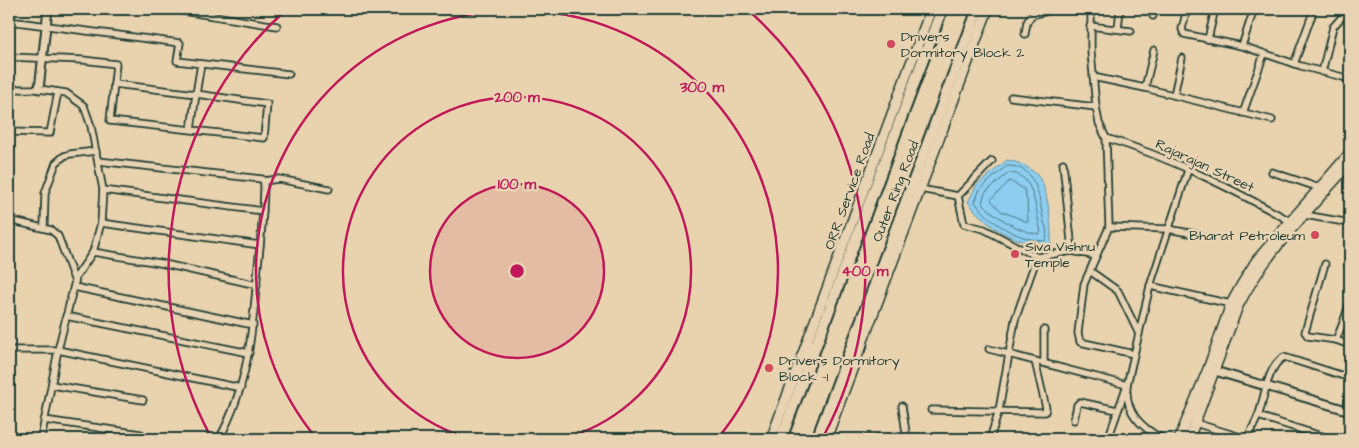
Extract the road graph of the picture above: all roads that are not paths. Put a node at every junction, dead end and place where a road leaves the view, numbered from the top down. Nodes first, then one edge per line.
1 (48, 9) edge
2 (170, 9) edge
3 (931, 9) edge
4 (942, 9) edge
5 (978, 9) edge
6 (988, 9) edge
7 (1056, 9) edge
8 (1088, 9) edge
9 (1120, 9) edge
10 (1155, 9) edge
11 (1187, 9) edge
12 (1215, 9) edge
13 (1254, 9) edge
14 (1349, 9) edge
15 (1312, 15) dead end
16 (1153, 16) dead end
17 (9, 21) edge
18 (46, 24) junction
19 (277, 26) dead end
20 (1090, 26) junction
21 (1118, 29) junction
22 (1131, 31) dead end
23 (1025, 34) dead end
24 (1208, 39) junction
25 (1242, 46) junction
26 (1154, 50) dead end
27 (1264, 54) junction
28 (9, 57) edge
29 (42, 58) junction
30 (1182, 58) dead end
31 (200, 64) junction
32 (1294, 64) junction
33 (1322, 72) junction
34 (289, 74) dead end
35 (1093, 77) junction
36 (1350, 79) edge
37 (114, 84) junction
38 (1146, 88) junction
39 (9, 89) edge
40 (39, 89) junction
41 (58, 92) junction
42 (196, 94) junction
43 (1174, 95) junction
44 (1011, 97) dead end
45 (1096, 107) junction
46 (1243, 113) junction
47 (1272, 120) dead end
48 (191, 130) junction
49 (9, 132) edge
50 (1106, 138) junction
51 (96, 151) junction
52 (1350, 153) edge
53 (98, 160) junction
54 (992, 161) dead end
55 (1063, 163) dead end
56 (1350, 163) edge
57 (1188, 170) junction
58 (1272, 172) dead end
59 (263, 181) junction
60 (1320, 188) junction
61 (329, 189) dead end
62 (920, 189) junction
63 (103, 190) junction
64 (958, 196) junction
65 (263, 211) junction
66 (1302, 213) junction
67 (9, 220) edge
68 (101, 223) junction
69 (1293, 223) junction
70 (1350, 223) edge
71 (44, 227) junction
72 (1108, 227) junction
73 (1168, 229) junction
74 (1200, 235) dead end
75 (260, 245) junction
76 (1072, 251) junction
77 (93, 252) junction
78 (1037, 256) junction
79 (1096, 256) junction
80 (1325, 264) dead end
81 (1090, 271) junction
82 (74, 284) junction
83 (257, 285) junction
84 (1150, 286) junction
85 (1350, 302) edge
86 (1231, 304) junction
87 (863, 314) junction
88 (66, 316) junction
89 (1342, 323) junction
90 (253, 325) junction
91 (1350, 325) edge
92 (1044, 330) dead end
93 (820, 334) junction
94 (1139, 334) junction
95 (1336, 340) junction
96 (1350, 344) edge
97 (861, 347) junction
98 (989, 348) dead end
99 (9, 350) edge
100 (58, 350) junction
101 (248, 353) junction
102 (1009, 354) junction
103 (1134, 354) junction
104 (1035, 361) junction
105 (1044, 364) junction
106 (798, 366) junction
107 (1215, 371) junction
108 (1350, 378) edge
109 (52, 385) junction
110 (1126, 386) junction
111 (1267, 387) junction
112 (241, 388) junction
113 (143, 400) dead end
114 (902, 406) dead end
115 (931, 410) dead end
116 (999, 410) junction
117 (1117, 410) junction
118 (1350, 411) edge
119 (1258, 416) junction
120 (44, 420) junction
121 (1074, 420) dead end
122 (1196, 423) junction
123 (141, 434) dead end
124 (867, 438) edge
125 (41, 439) edge
126 (219, 439) edge
127 (771, 439) edge
128 (781, 439) edge
129 (816, 439) edge
130 (826, 439) edge
131 (907, 439) edge
132 (990, 439) edge
133 (1108, 439) edge
134 (1163, 439) edge
135 (1179, 439) edge
136 (1189, 439) edge
137 (1247, 439) edge
138 (1331, 439) edge

1 - 18 street
2 - 19 street
3 - 106 main road, ORR Service Road
4 - 93 highway, Outer Ring Road
5 - 87 highway, Outer Ring Road
6 - 62 main road
7 - 23 street
8 - 20 street
9 - 21 street
10 - 16 street
11 - 24 street
12 - 24 street
13 - 25 street
14 - 33 street
15 - 32 street
17 - 18 street
18 - 29 street
18 - 31 street
20 - 21 street
20 - 35 street
21 - 22 street
24 - 25 street
25 - 27 street
26 - 38 street
27 - 32 street
27 - 46 street
28 - 29 street
29 - 37 street
29 - 40 street
30 - 43 street
31 - 34 street
31 - 42 street
32 - 33 street
33 - 36 street
35 - 38 street
35 - 45 street
37 - 42 street
37 - 48 street
38 - 43 street
39 - 40 street
40 - 41 street
41 - 49 street
41 - 51 street
42 - 48 street
42 - 48 street
43 - 46 street
44 - 45 street
45 - 50 street
46 - 47 street
50 - 57 street, Rajarajan Street
50 - 72 street
51 - 53 street
51 - 71 street
52 - 60 main road
53 - 59 street
53 - 63 street
54 - 64 street
55 - 76 street
56 - 66 main road
57 - 69 street, Rajarajan Street
57 - 73 street
58 - 60 street
59 - 61 street
59 - 65 street
60 - 66 main road
62 - 64 street
62 - 97 main road
63 - 65 street
63 - 68 street
64 - 78 street
65 - 75 street
66 - 69 main road
66 - 70 street
67 - 71 street
68 - 75 street
68 - 77 street
69 - 86 main road
69 - 107 main road
71 - 82 street
72 - 73 street
72 - 79 street
73 - 74 street
73 - 84 street
75 - 83 street
76 - 78 street
76 - 79 street
77 - 82 street
77 - 83 street
78 - 102 street
79 - 81 street
80 - 95 street
81 - 94 street
81 - 103 street
82 - 88 street
82 - 90 street
83 - 90 street
84 - 86 street
84 - 94 street
85 - 89 street
86 - 135 main road
87 - 97 highway
87 - 129 highway, Outer Ring Road
88 - 100 street
88 - 101 street
89 - 91 street
89 - 95 street
90 - 101 street
92 - 105 street
93 - 106 highway
93 - 128 highway, Outer Ring Road
94 - 103 street
95 - 96 street
97 - 130 main road
98 - 102 street
99 - 100 street
100 - 109 street
100 - 112 street
101 - 112 street
102 - 104 street
102 - 116 street
103 - 110 street
104 - 105 street
104 - 116 street
105 - 110 street
106 - 127 main road, ORR Service Road
107 - 111 street
107 - 122 main road
108 - 111 street
109 - 113 street
109 - 120 street
110 - 117 street
110 - 134 street
111 - 118 street
111 - 119 street
112 - 126 street
114 - 131 street
115 - 116 street
116 - 132 street
117 - 121 street
117 - 133 street
119 - 137 street
119 - 138 street
120 - 123 street
120 - 125 street
122 - 136 main road
122 - 137 street
124 - 131 street

